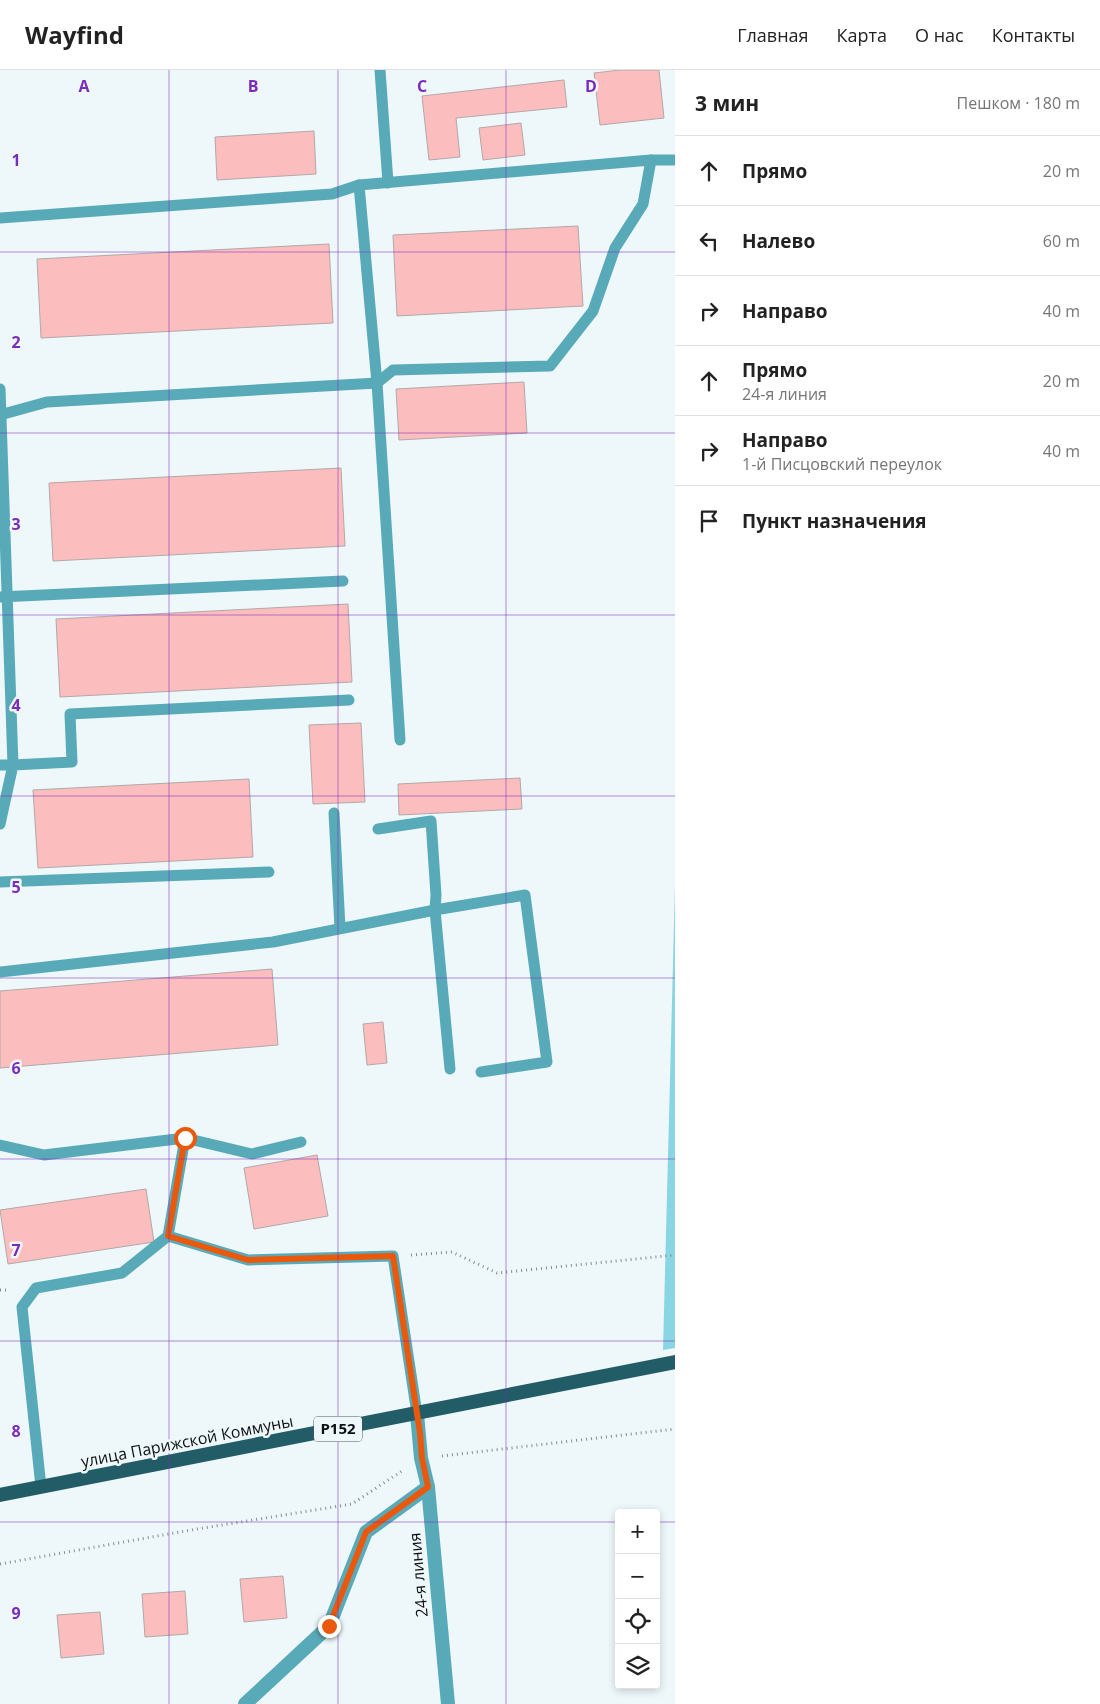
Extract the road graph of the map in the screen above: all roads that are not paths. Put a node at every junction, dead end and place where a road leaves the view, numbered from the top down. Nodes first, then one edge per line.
1 (380, 70) edge
2 (651, 160) junction
3 (675, 160) edge
4 (388, 183) junction
5 (359, 185) junction
6 (0, 218) edge
7 (377, 383) junction
8 (0, 389) edge
9 (0, 415) edge
10 (343, 581) dead end
11 (4, 597) edge
12 (349, 700) dead end
13 (400, 740) dead end
14 (0, 765) edge
15 (13, 765) junction
16 (334, 813) dead end
17 (0, 824) edge
18 (378, 829) dead end
19 (269, 872) dead end
20 (0, 882) edge
21 (435, 910) junction
22 (340, 928) junction
23 (0, 972) edge
24 (450, 1069) dead end
25 (481, 1072) dead end
26 (185, 1138) junction
27 (301, 1142) dead end
28 (0, 1145) edge
29 (168, 1236) junction
30 (675, 1362) edge
31 (417, 1414) junction
32 (41, 1487) junction
33 (428, 1487) junction
34 (0, 1495) edge
35 (245, 1704) edge
36 (448, 1704) edge

1 - 4 lane
2 - 3 lane
2 - 4 lane
2 - 7 lane
4 - 5 lane
5 - 6 lane
5 - 7 lane
7 - 9 lane
7 - 13 lane
8 - 9 lane
9 - 11 lane
10 - 11 lane
11 - 15 lane
12 - 15 lane
14 - 15 lane
15 - 17 lane
16 - 22 lane
18 - 21 lane
19 - 20 lane
21 - 22 lane
21 - 24 lane
21 - 25 lane
22 - 23 lane
26 - 27 lane
26 - 28 lane
26 - 29 lane
29 - 31 lane
29 - 32 lane
30 - 31 main road, улица Парижской Коммуны / Р152
31 - 32 main road, улица Парижской Коммуны / Р152
31 - 33 street, 24-я линия
32 - 34 main road, улица Парижской Коммуны / Р152
33 - 35 street
33 - 36 street, 24-я линия

